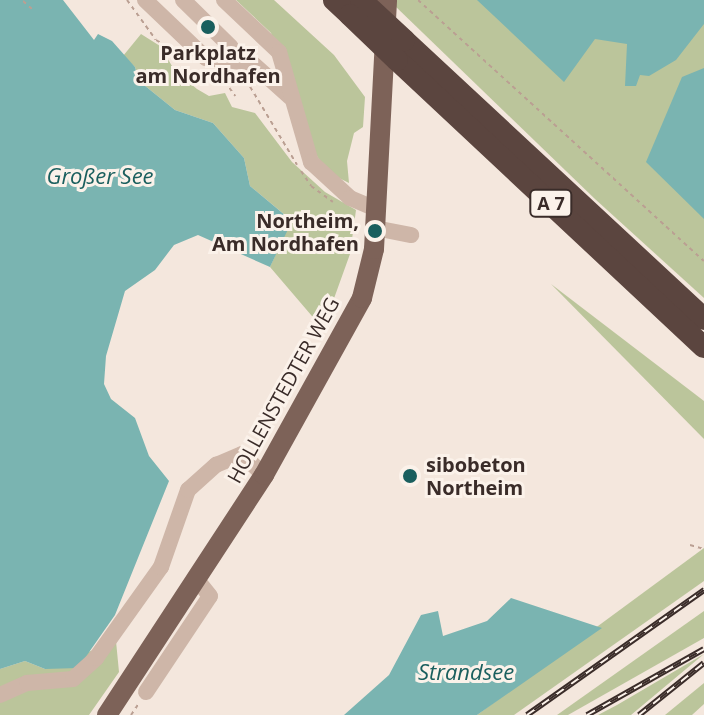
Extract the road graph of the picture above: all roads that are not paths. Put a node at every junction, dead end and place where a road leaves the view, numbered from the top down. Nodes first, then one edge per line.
1 (145, 0) edge
2 (174, 0) edge
3 (183, 0) edge
4 (224, 0) edge
5 (387, 0) edge
6 (348, 5) edge
7 (160, 14) junction
8 (231, 47) dead end
9 (401, 50) junction
10 (290, 97) junction
11 (376, 210) junction
12 (411, 235) dead end
13 (704, 319) edge
14 (704, 347) edge
15 (264, 475) junction
16 (196, 579) junction
17 (146, 692) road end
18 (0, 695) edge
19 (107, 715) edge

1 - 7 street
2 - 7 street
3 - 8 street
4 - 10 street
5 - 11 main road, HOLLENSTEDTER WEG
6 - 9 highway, A 7, bridge
7 - 10 street
9 - 13 highway, A 7
9 - 14 highway, A 7
10 - 11 street
11 - 12 street
11 - 15 main road, HOLLENSTEDTER WEG
15 - 16 main road, HOLLENSTEDTER WEG
15 - 18 street
16 - 17 street
16 - 19 main road, HOLLENSTEDTER WEG

